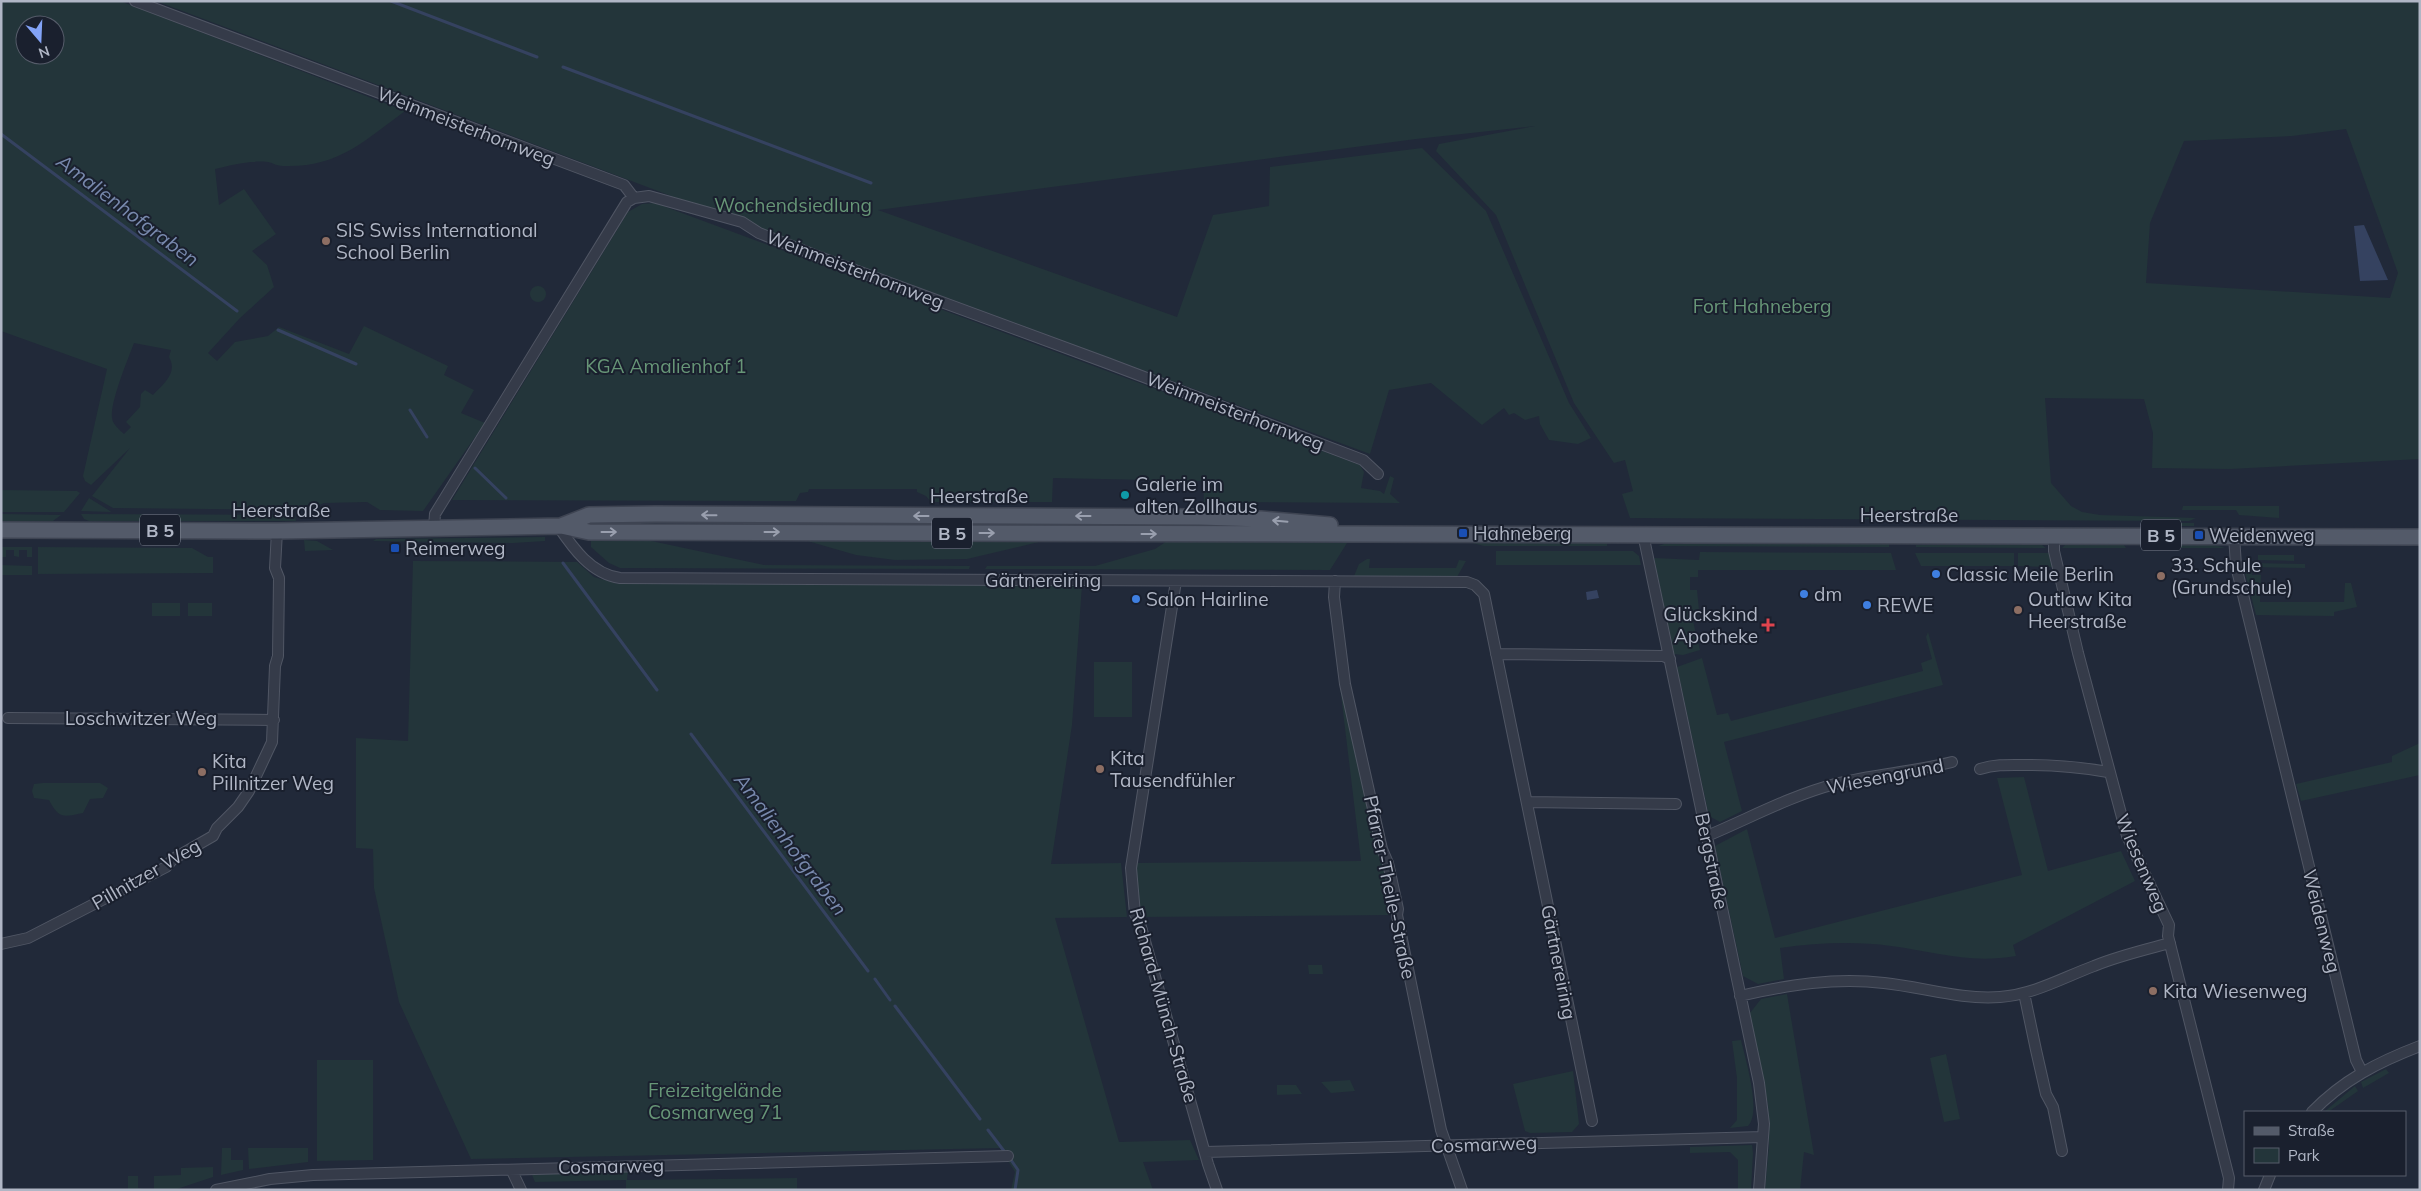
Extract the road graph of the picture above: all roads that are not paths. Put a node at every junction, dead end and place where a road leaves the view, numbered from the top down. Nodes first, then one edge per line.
1 (136, 1) edge
2 (634, 198) junction
3 (1378, 474) dead end
4 (559, 526) junction
5 (434, 527) junction
6 (1, 530) edge
7 (276, 531) junction
8 (1643, 534) junction
9 (2054, 536) junction
10 (2234, 536) junction
11 (2420, 537) edge
12 (1176, 581) junction
13 (1335, 581) junction
14 (1496, 654) junction
15 (1670, 659) junction
16 (8, 718) dead end
17 (274, 720) junction
18 (1952, 762) dead end
19 (1980, 770) dead end
20 (2108, 772) junction
21 (1527, 802) junction
22 (1676, 804) dead end
23 (1707, 836) junction
24 (2170, 943) junction
25 (1, 944) edge
26 (2024, 993) junction
27 (1740, 996) junction
28 (2420, 1046) edge
29 (2362, 1072) junction
30 (2313, 1111) edge
31 (1592, 1121) dead end
32 (1764, 1137) junction
33 (1446, 1145) junction
34 (2062, 1151) dead end
35 (1205, 1152) junction
36 (1008, 1156) dead end
37 (512, 1171) junction
38 (2270, 1176) edge
39 (270, 1179) junction
40 (216, 1190) edge
41 (273, 1190) edge
42 (521, 1190) edge
43 (1217, 1190) edge
44 (1462, 1190) edge
45 (1759, 1190) edge
46 (2228, 1190) edge
47 (2264, 1190) edge

1 - 2 street, Weinmeisterhornweg
2 - 3 street, Weinmeisterhornweg
2 - 5 street
4 - 5 main road, Heerstraße / B 5
4 - 8 main road, Heerstraße / B 5
4 - 12 street, Gärtnereiring
5 - 7 main road, Heerstraße / B 5
6 - 7 main road, Heerstraße / B 5
7 - 17 street, Pillnitzer Weg
8 - 9 main road, Heerstraße / B 5
8 - 15 street, Bergstraße
9 - 10 main road, Heerstraße / B 5
9 - 20 street, Wiesenweg
10 - 11 main road, Heerstraße / B 5
10 - 29 street, Weidenweg
12 - 13 street, Gärtnereiring
12 - 35 street, Richard-Münch-Straße
13 - 14 street, Gärtnereiring
13 - 33 street, Pfarrer-Theile-Straße
14 - 15 street
14 - 21 street, Gärtnereiring
15 - 23 street, Bergstraße
16 - 17 street, Loschwitzer Weg
17 - 25 street, Pillnitzer Weg
18 - 23 street, Wiesengrund
19 - 20 street
20 - 24 street, Wiesenweg
21 - 22 street
21 - 31 street, Gärtnereiring
23 - 27 street, Bergstraße
24 - 26 street
24 - 46 street, Wiesenweg
26 - 27 street
26 - 34 street
27 - 32 street, Bergstraße
28 - 29 street
29 - 30 street
32 - 33 street, Cosmarweg
32 - 45 street, Bergstraße
33 - 35 street, Cosmarweg
33 - 44 street, Pfarrer-Theile-Straße
35 - 43 street, Richard-Münch-Straße
36 - 37 street, Cosmarweg
37 - 39 street, Cosmarweg
37 - 42 street
38 - 47 street
39 - 40 street, Cosmarweg
39 - 41 street

